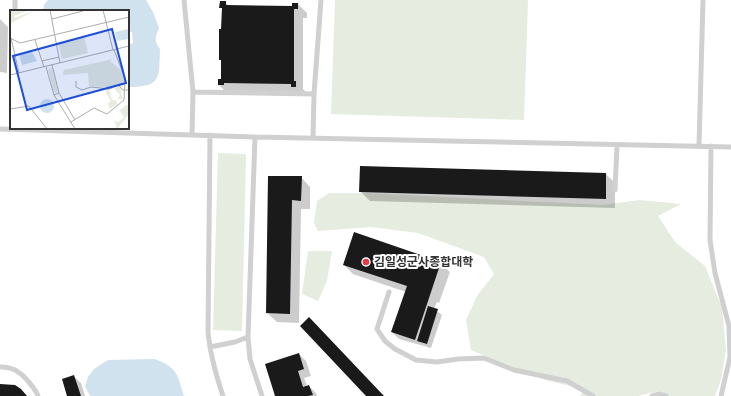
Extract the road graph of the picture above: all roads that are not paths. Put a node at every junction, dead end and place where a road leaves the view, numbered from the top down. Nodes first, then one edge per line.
1 (184, 0) edge
2 (321, 0) edge
3 (703, 0) edge
4 (193, 92) junction
5 (314, 94) junction
6 (0, 129) edge
7 (11, 129) edge
8 (192, 135) junction
9 (210, 135) junction
10 (255, 137) junction
11 (313, 138) junction
12 (617, 145) junction
13 (700, 146) junction
14 (711, 146) junction
15 (731, 147) edge
16 (616, 190) dead end
17 (389, 292) dead end
18 (248, 337) junction
19 (210, 347) junction
20 (0, 367) edge
21 (38, 396) edge
22 (223, 396) edge
23 (262, 396) edge
24 (593, 396) edge
25 (652, 396) edge
26 (666, 396) edge
27 (721, 396) edge

1 - 4 lane
2 - 5 lane
3 - 13 lane
4 - 5 lane
4 - 8 lane
5 - 11 lane
6 - 7 lane
7 - 8 lane
8 - 9 lane
9 - 10 lane
9 - 19 lane
10 - 11 lane
10 - 18 lane
11 - 12 lane
12 - 13 lane
12 - 16 lane
13 - 14 lane
14 - 15 lane
14 - 27 lane
17 - 24 lane
18 - 19 lane
18 - 23 lane
19 - 22 lane
20 - 21 lane
25 - 26 lane

